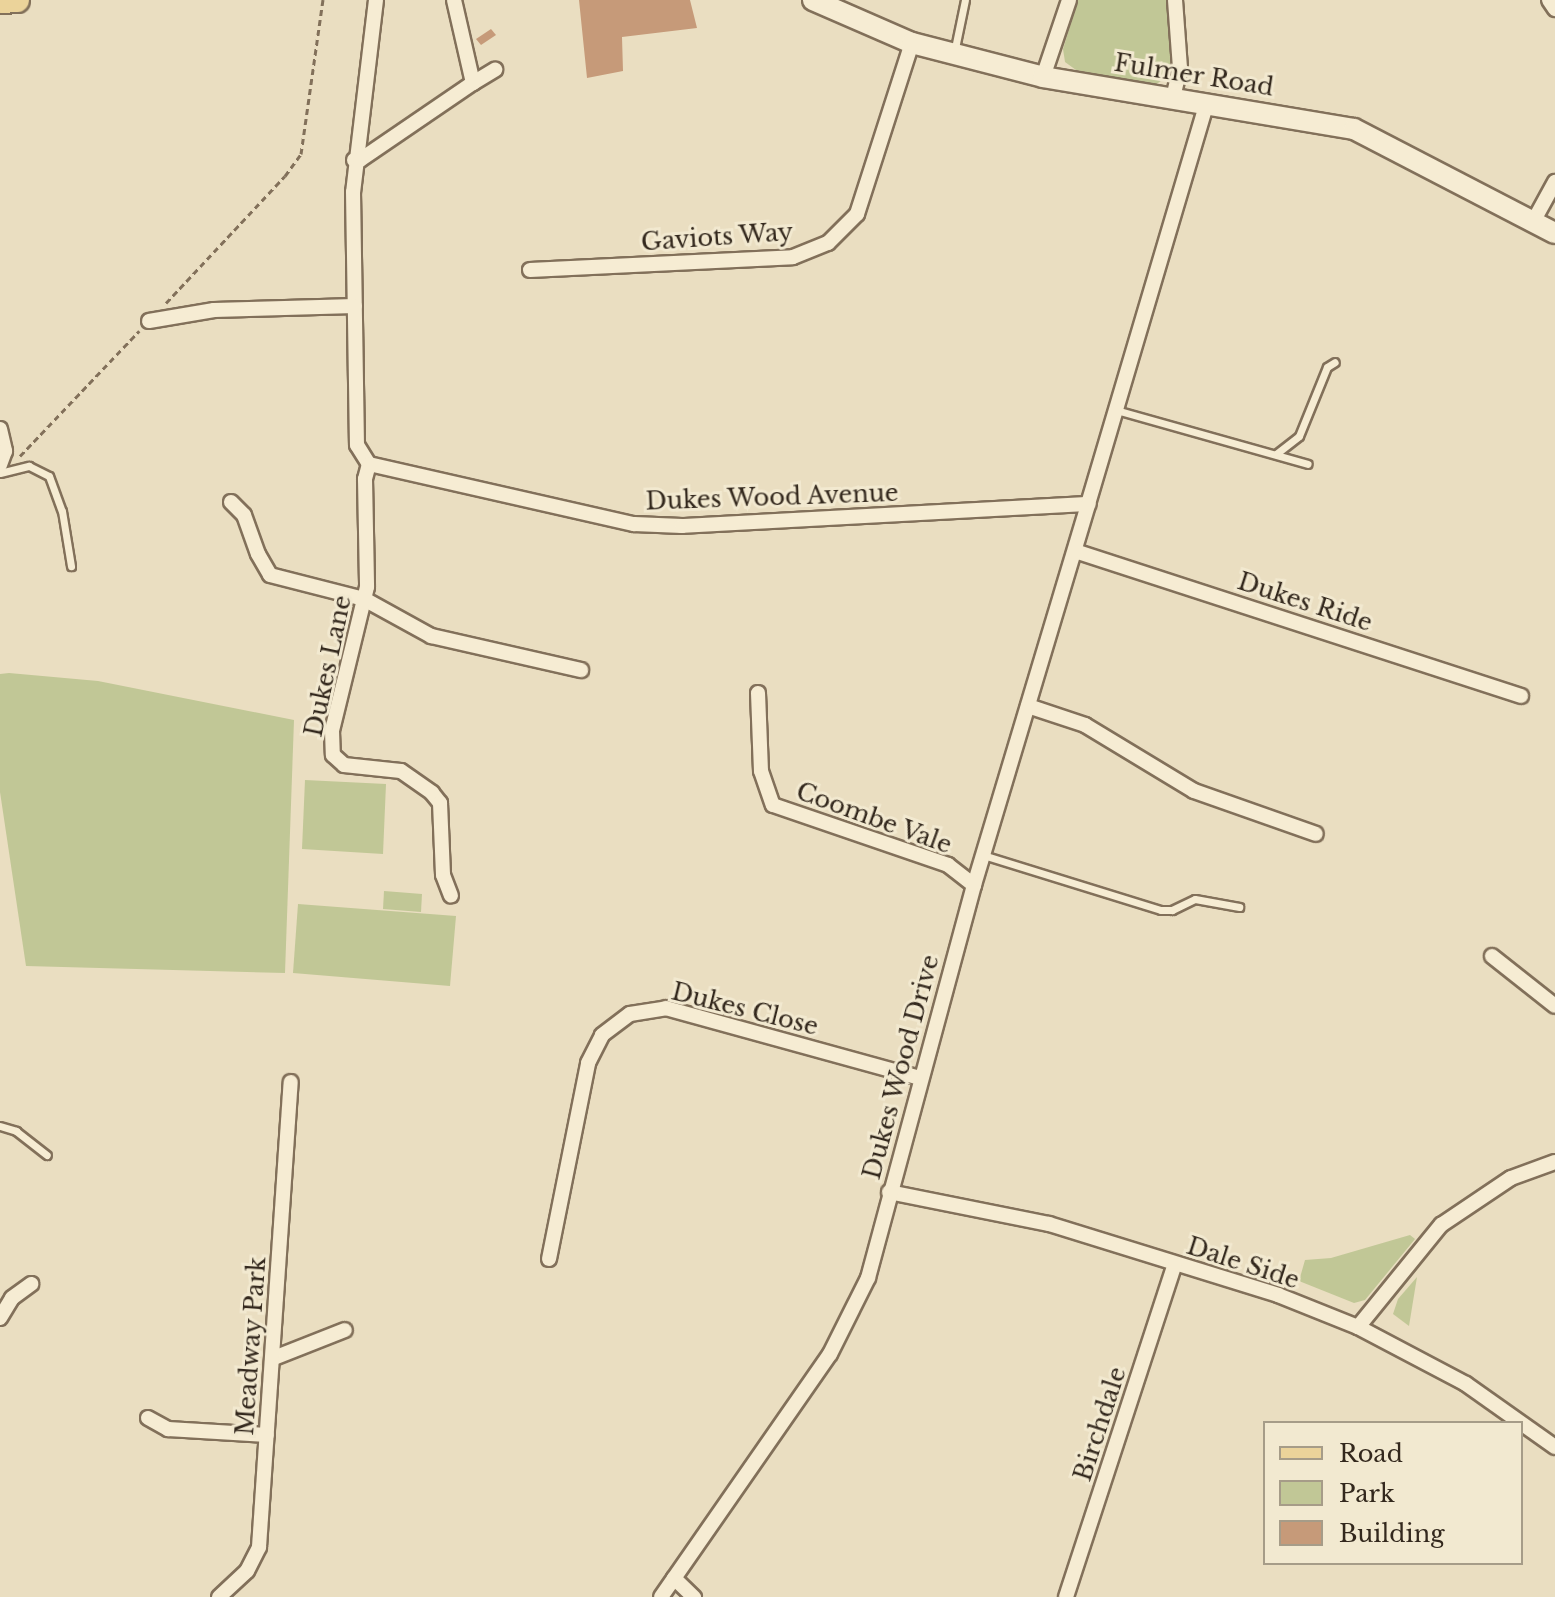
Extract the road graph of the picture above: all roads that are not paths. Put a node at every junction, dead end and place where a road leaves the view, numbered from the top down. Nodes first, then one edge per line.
1 (17, 0) edge
2 (376, 0) edge
3 (454, 0) edge
4 (813, 0) edge
5 (965, 0) edge
6 (1069, 0) edge
7 (1175, 0) edge
8 (1549, 0) edge
9 (0, 1) edge
10 (1555, 9) edge
11 (912, 43) junction
12 (954, 55) junction
13 (495, 70) dead end
14 (1043, 77) junction
15 (473, 83) junction
16 (1173, 98) junction
17 (1207, 102) junction
18 (354, 160) junction
19 (1555, 182) edge
20 (1533, 222) junction
21 (1555, 233) edge
22 (530, 270) dead end
23 (355, 306) junction
24 (149, 321) road end
25 (1335, 362) dead end
26 (1116, 410) junction
27 (0, 429) edge
28 (1276, 454) junction
29 (7, 463) edge
30 (369, 464) junction
31 (1308, 464) dead end
32 (0, 473) edge
33 (231, 502) dead end
34 (1088, 504) junction
35 (1075, 551) junction
36 (71, 566) dead end
37 (364, 599) junction
38 (581, 670) dead end
39 (758, 693) dead end
40 (1521, 696) dead end
41 (1028, 706) junction
42 (1316, 834) dead end
43 (983, 855) junction
44 (974, 885) junction
45 (451, 896) dead end
46 (1239, 907) dead end
47 (1492, 956) dead end
48 (1555, 1006) edge
49 (920, 1078) junction
50 (291, 1082) dead end
51 (0, 1126) edge
52 (47, 1155) dead end
53 (1555, 1162) edge
54 (889, 1192) junction
55 (549, 1259) dead end
56 (1175, 1264) junction
57 (31, 1284) dead end
58 (0, 1318) edge
59 (1358, 1327) junction
60 (345, 1330) dead end
61 (274, 1358) junction
62 (148, 1418) dead end
63 (1518, 1421) edge
64 (1523, 1424) edge
65 (267, 1435) junction
66 (1555, 1447) edge
67 (674, 1578) junction
68 (219, 1597) edge
69 (661, 1597) edge
70 (694, 1597) edge
71 (1066, 1597) edge

1 - 9 main road
2 - 18 street
3 - 15 street
4 - 11 street, Fulmer Road
5 - 12 lane
6 - 14 street
7 - 16 street
8 - 10 street
11 - 12 street, Fulmer Road
11 - 22 street, Gaviots Way
12 - 14 street, Fulmer Road
13 - 15 street
14 - 16 street, Fulmer Road
15 - 18 street
16 - 17 street, Fulmer Road
17 - 20 street, Fulmer Road
17 - 26 street
18 - 23 street
19 - 20 street
20 - 21 street, Fulmer Road
23 - 24 street
23 - 30 street
25 - 28 lane
26 - 28 lane
26 - 34 street
27 - 29 street
28 - 31 lane
30 - 34 street, Dukes Wood Avenue
30 - 37 street, Dukes Lane
32 - 36 lane
33 - 37 street
34 - 35 street, Dukes Wood Drive
35 - 40 street, Dukes Ride
35 - 41 street, Dukes Wood Drive
37 - 38 street
37 - 45 street, Dukes Lane
39 - 44 street, Coombe Vale
41 - 42 street
41 - 43 street, Dukes Wood Drive
43 - 44 street, Dukes Wood Drive
43 - 46 lane
44 - 49 street, Dukes Wood Drive
47 - 48 street
49 - 54 street, Dukes Wood Drive
49 - 55 street, Dukes Close
50 - 61 street, Meadway Park
51 - 52 lane
53 - 59 street
54 - 56 street, Dale Side
54 - 67 street, Dukes Wood Drive
56 - 59 street, Dale Side
56 - 71 street, Birchdale
57 - 58 street
59 - 63 street, Dale Side
60 - 61 street
61 - 65 street, Meadway Park
62 - 65 street
64 - 66 street, Dale Side
65 - 68 street, Meadway Park
67 - 69 street, Dukes Wood Drive
67 - 70 street

